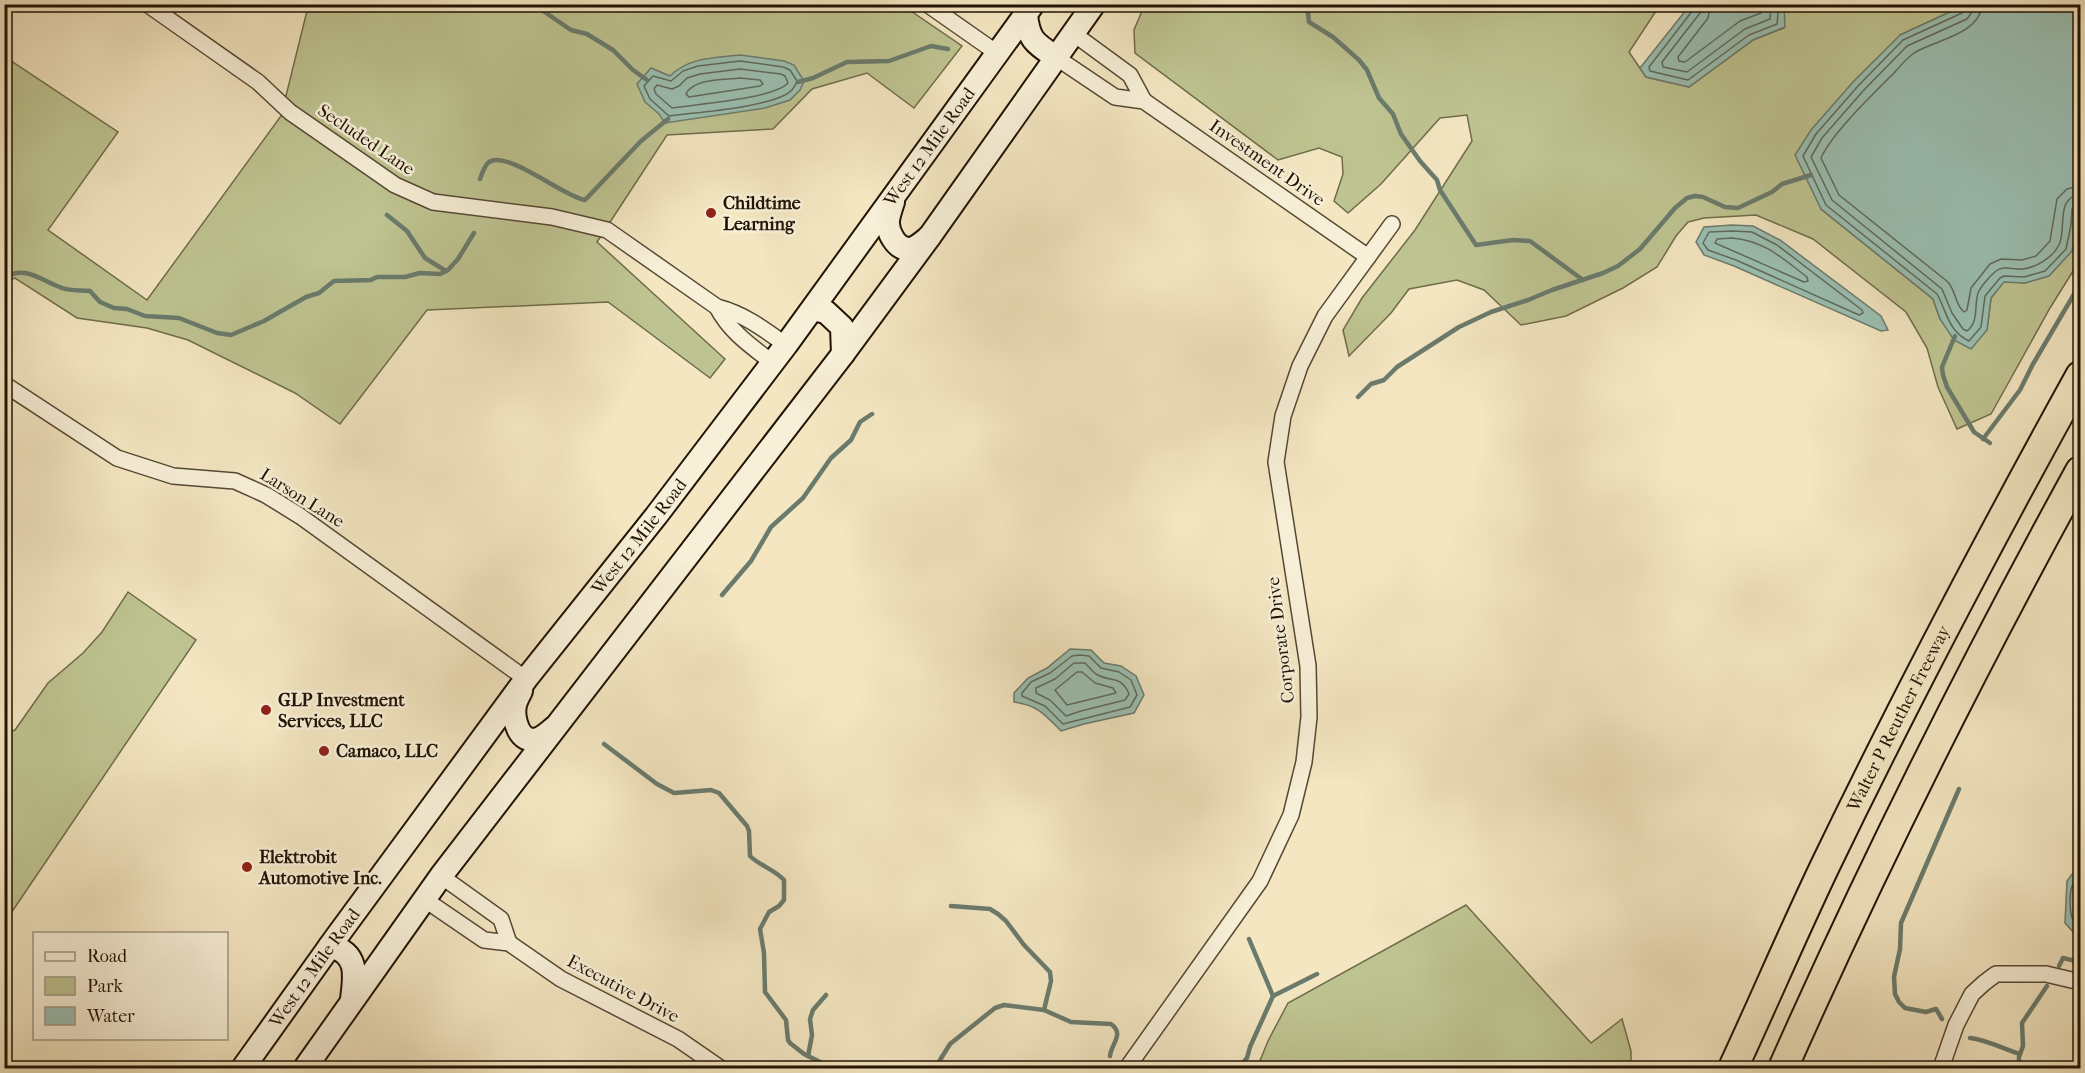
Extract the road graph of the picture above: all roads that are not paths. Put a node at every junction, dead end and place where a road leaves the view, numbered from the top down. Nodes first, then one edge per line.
1 (147, 4) edge
2 (927, 4) edge
3 (1094, 4) edge
4 (1030, 10) edge
5 (1074, 34) junction
6 (997, 53) junction
7 (1057, 58) junction
8 (1144, 101) junction
9 (894, 198) junction
10 (1392, 224) dead end
11 (930, 236) junction
12 (1368, 257) junction
13 (717, 307) junction
14 (813, 309) junction
15 (780, 354) junction
16 (843, 354) junction
17 (2080, 376) edge
18 (4, 384) edge
19 (2080, 471) edge
20 (526, 679) junction
21 (557, 726) junction
22 (441, 876) junction
23 (424, 899) junction
24 (509, 943) junction
25 (330, 946) junction
26 (2080, 982) edge
27 (352, 1001) junction
28 (243, 1068) edge
29 (305, 1068) edge
30 (720, 1068) edge
31 (1127, 1068) edge
32 (1733, 1068) edge
33 (1783, 1068) edge
34 (1941, 1068) edge

1 - 13 street, Secluded Lane
2 - 6 street
3 - 5 main road
4 - 6 main road, West 12 Mile Road
4 - 7 main road
5 - 7 main road
5 - 8 street, Investment Drive
6 - 9 main road, West 12 Mile Road
7 - 8 street, Investment Drive
7 - 11 main road
8 - 12 street, Investment Drive
9 - 11 main road
9 - 14 main road, West 12 Mile Road
10 - 12 street, Corporate Drive
11 - 16 main road
12 - 31 street, Corporate Drive
13 - 15 street, Secluded Lane
13 - 15 street, Secluded Lane
14 - 15 main road, West 12 Mile Road
14 - 16 main road
15 - 20 main road, West 12 Mile Road
16 - 21 main road
17 - 32 highway, Walter P Reuther Freeway
18 - 20 street, Larson Lane
19 - 33 highway
20 - 21 main road
20 - 25 main road, West 12 Mile Road
21 - 22 main road
22 - 23 main road
22 - 24 street
23 - 24 street, Executive Drive
23 - 27 main road
24 - 30 street, Executive Drive
25 - 27 main road
25 - 28 main road, West 12 Mile Road
26 - 34 street
27 - 29 main road

